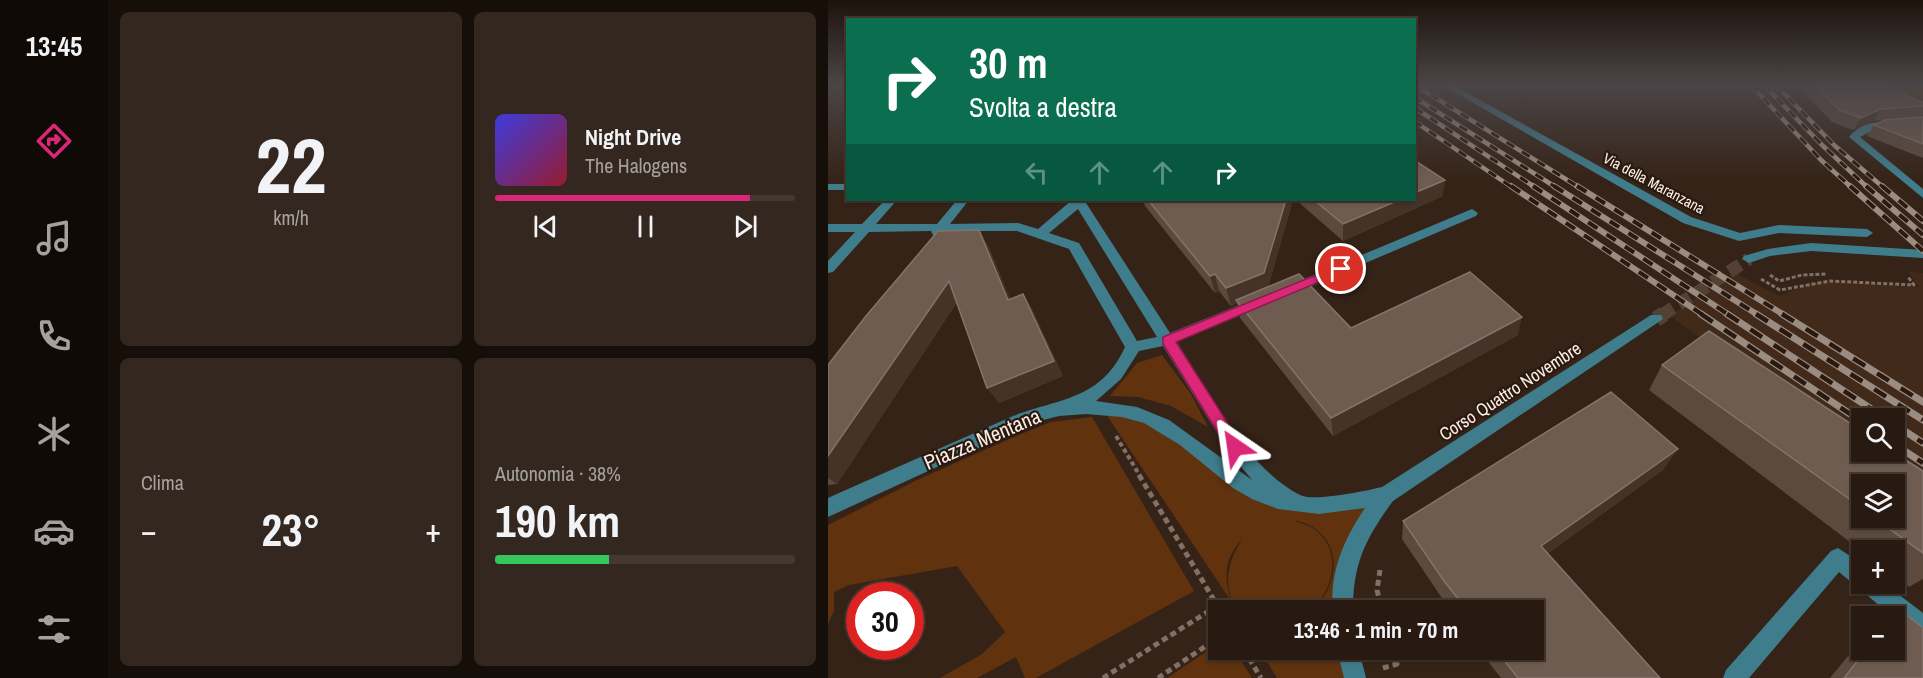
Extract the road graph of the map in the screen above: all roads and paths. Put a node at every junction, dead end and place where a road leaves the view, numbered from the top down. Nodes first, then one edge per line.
1 (1501, 117) edge
2 (1923, 122) edge
3 (828, 187) edge
4 (846, 187) edge
5 (1923, 195) edge
6 (890, 201) edge
7 (962, 201) edge
8 (1079, 201) edge
9 (1081, 201) edge
10 (1472, 213) dead end
11 (941, 226) junction
12 (866, 227) junction
13 (828, 228) edge
14 (1041, 233) junction
15 (1867, 233) dead end
16 (927, 244) edge
17 (1923, 254) edge
18 (1749, 259) tunnel mouth
19 (828, 269) edge
20 (1767, 273) dead end
21 (1833, 273) dead end
22 (1896, 276) dead end
23 (1780, 290) dead end
24 (1656, 319) tunnel mouth
25 (1168, 340) junction
26 (1133, 347) junction
27 (1062, 409) junction
28 (1100, 409) junction
29 (1386, 495) junction
30 (1327, 506) junction
31 (828, 508) edge
32 (1381, 558) dead end
33 (1851, 568) edge
34 (1882, 594) edge
35 (1214, 600) edge
36 (1343, 600) edge
37 (1380, 600) edge
38 (1208, 615) edge
39 (1923, 627) edge
40 (1208, 645) edge
41 (1250, 660) edge
42 (1350, 660) edge
43 (1395, 660) edge
44 (1396, 664) dead end
45 (1103, 678) edge
46 (1158, 678) edge
47 (1261, 678) edge
48 (1355, 678) edge
49 (1734, 678) edge

1 - 15 street, Via della Maranzana
2 - 5 street
3 - 4 street
6 - 12 street
7 - 11 street
8 - 14 street
9 - 25 street
10 - 25 street
11 - 12 street
11 - 14 street
11 - 16 street
12 - 13 street
12 - 19 street
14 - 26 street
17 - 18 street
20 - 21 path
22 - 23 path
24 - 29 street, Corso Quattro Novembre
25 - 26 street
25 - 30 street
26 - 27 street
27 - 28 street, Piazza Mentana
27 - 31 street, Piazza Mentana
28 - 30 street, Piazza Mentana
28 - 35 path
29 - 30 street, Piazza Mentana
29 - 36 street
32 - 37 path
33 - 49 street
34 - 39 street
38 - 45 path
40 - 46 path
41 - 47 path
42 - 48 street
43 - 44 path

